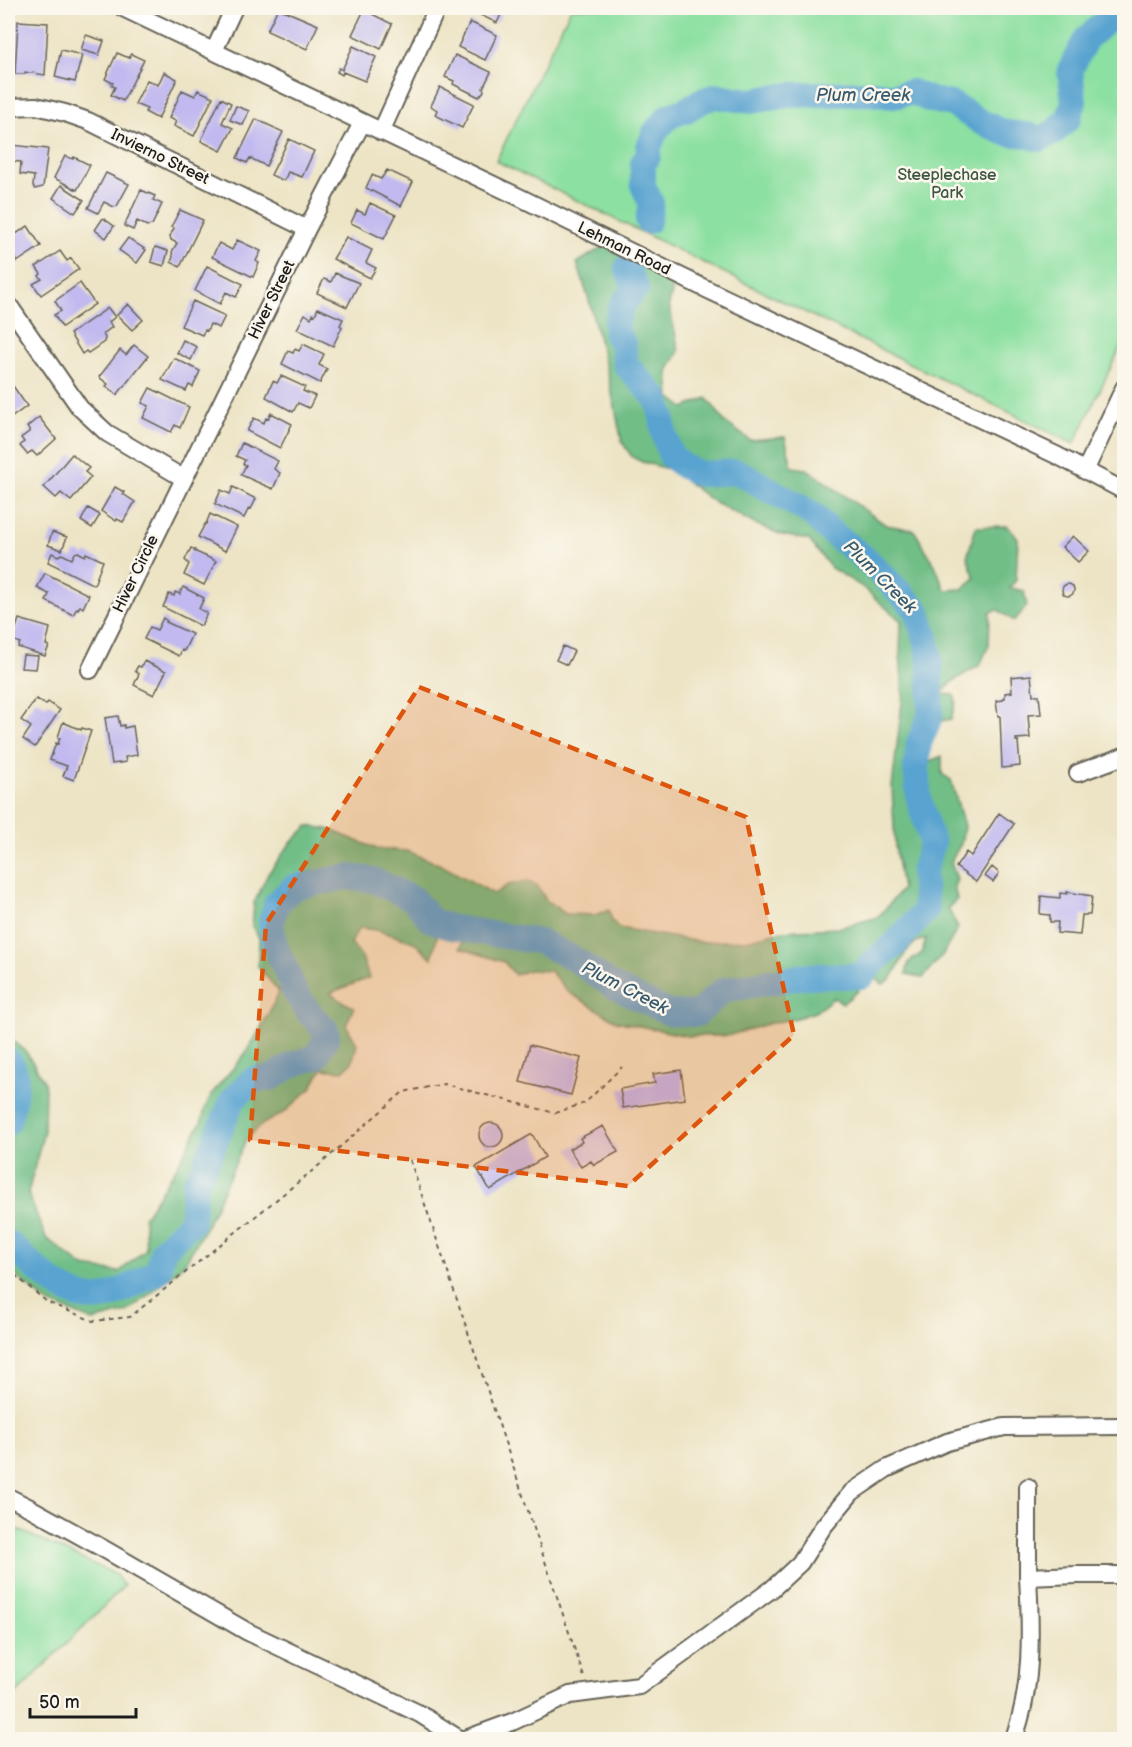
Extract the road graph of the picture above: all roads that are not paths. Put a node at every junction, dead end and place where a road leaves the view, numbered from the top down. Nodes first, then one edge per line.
1 (123, 8) edge
2 (234, 8) edge
3 (437, 8) edge
4 (214, 51) junction
5 (8, 107) edge
6 (362, 123) junction
7 (381, 132) junction
8 (307, 229) junction
9 (8, 304) edge
10 (1125, 388) edge
11 (1085, 471) junction
12 (183, 478) junction
13 (1125, 491) edge
14 (90, 670) dead end
15 (1125, 756) edge
16 (1078, 773) dead end
17 (1125, 1426) edge
18 (1028, 1487) dead end
19 (8, 1497) edge
20 (1125, 1575) edge
21 (1028, 1577) junction
22 (462, 1740) edge
23 (1013, 1740) edge

1 - 4 street, Lehman Road
2 - 4 street
3 - 7 street
4 - 6 street, Lehman Road
5 - 8 street, Invierno Street
6 - 7 street, Lehman Road
6 - 8 street, Hiver Street
7 - 11 street, Lehman Road
8 - 12 street, Hiver Street
9 - 12 street
10 - 11 street
11 - 13 street, Lehman Road
12 - 14 street, Hiver Circle
15 - 16 street
17 - 22 street
18 - 21 street
19 - 22 street
20 - 21 street
21 - 23 street

